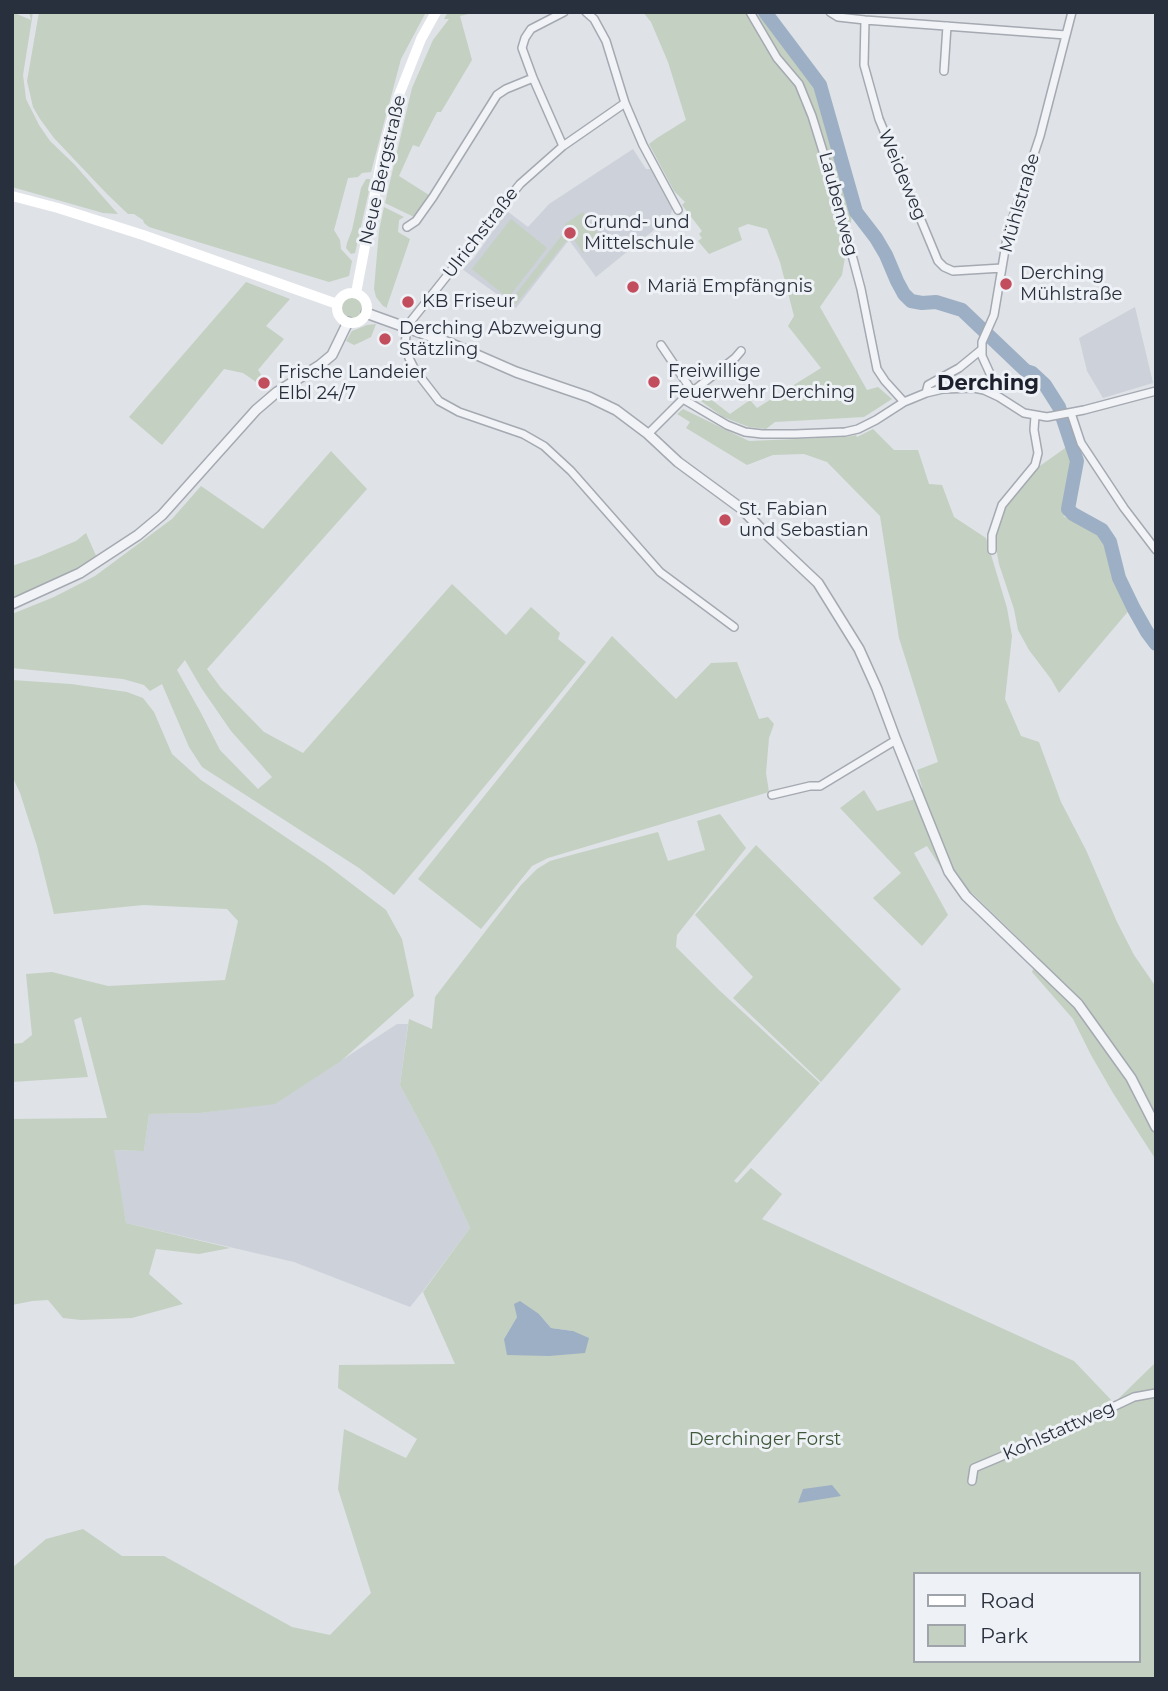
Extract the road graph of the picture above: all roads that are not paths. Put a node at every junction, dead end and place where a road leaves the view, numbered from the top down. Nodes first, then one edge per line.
1 (436, 12) edge
2 (564, 12) edge
3 (586, 12) edge
4 (750, 12) edge
5 (830, 12) edge
6 (1072, 12) edge
7 (864, 20) junction
8 (947, 26) junction
9 (1066, 35) junction
10 (944, 71) dead end
11 (533, 78) junction
12 (625, 103) junction
13 (563, 146) junction
14 (12, 196) edge
15 (678, 210) dead end
16 (407, 227) dead end
17 (1002, 268) junction
18 (356, 293) junction
19 (337, 304) junction
20 (366, 313) junction
21 (348, 323) junction
22 (408, 327) junction
23 (661, 345) dead end
24 (981, 350) junction
25 (741, 351) dead end
26 (692, 391) junction
27 (1156, 391) edge
28 (926, 393) junction
29 (993, 393) junction
30 (683, 399) junction
31 (904, 401) junction
32 (1069, 413) junction
33 (1035, 416) junction
34 (648, 434) junction
35 (992, 550) dead end
36 (1156, 550) edge
37 (12, 604) edge
38 (734, 627) dead end
39 (896, 740) junction
40 (772, 795) dead end
41 (1156, 1127) edge
42 (1156, 1393) edge
43 (972, 1481) dead end

1 - 18 main road, Neue Bergstraße
2 - 11 street
3 - 12 street
4 - 31 street, Laubenweg
5 - 7 street
6 - 9 street, Mühlstraße
7 - 8 street
7 - 17 street, Weideweg
8 - 9 street
8 - 10 street
9 - 17 street, Mühlstraße
11 - 13 street
11 - 16 street
12 - 13 street, Ulrichstraße
12 - 15 street
13 - 22 street, Ulrichstraße
14 - 19 main road
17 - 24 street, Mühlstraße
18 - 19 main road
18 - 20 main road
19 - 21 main road
20 - 21 main road
20 - 22 street
21 - 37 street
22 - 34 street
22 - 38 street
23 - 26 street
24 - 28 street
24 - 29 street
25 - 26 street
26 - 30 street
27 - 32 street
28 - 29 street
28 - 31 street
29 - 33 street
30 - 31 street
30 - 34 street
32 - 33 street
32 - 36 street
33 - 35 street
34 - 39 street
39 - 40 street
39 - 41 street
42 - 43 street, Kohlstattweg

